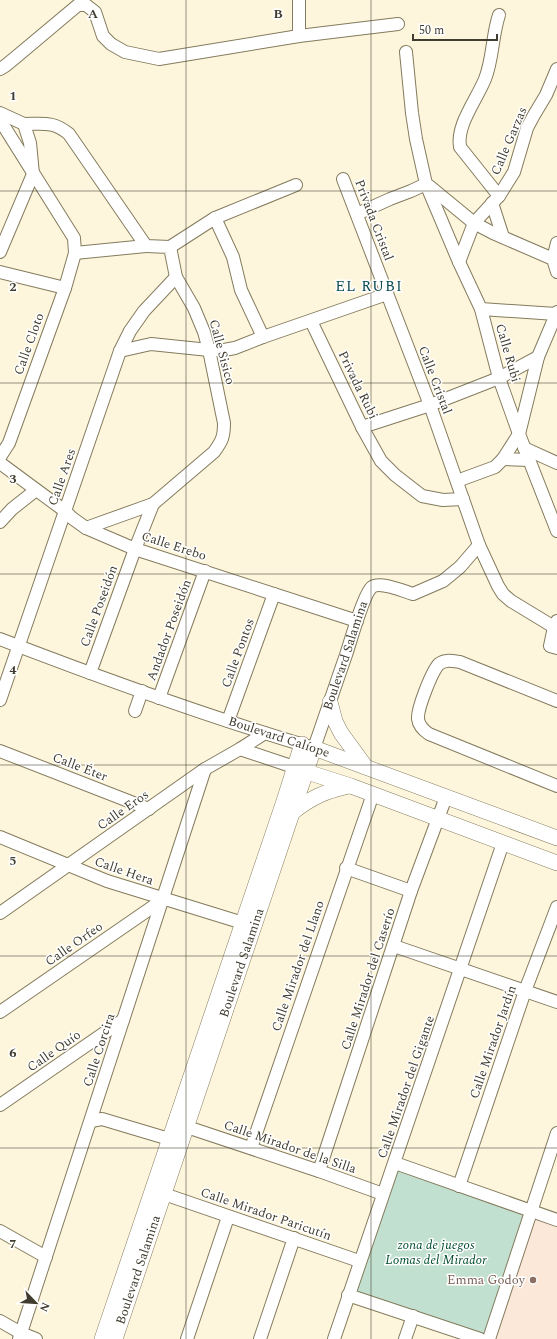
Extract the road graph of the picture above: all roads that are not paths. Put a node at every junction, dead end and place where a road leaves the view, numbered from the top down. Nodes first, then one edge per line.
1 (299, 0) edge
2 (499, 15) dead end
3 (398, 24) dead end
4 (299, 36) junction
5 (406, 52) dead end
6 (0, 69) edge
7 (557, 69) edge
8 (552, 95) edge
9 (0, 113) edge
10 (0, 120) edge
11 (24, 124) junction
12 (34, 174) junction
13 (343, 179) dead end
14 (426, 184) junction
15 (296, 185) dead end
16 (496, 199) junction
17 (357, 214) junction
18 (215, 218) junction
19 (474, 223) junction
20 (503, 237) junction
21 (557, 243) edge
22 (146, 246) junction
23 (170, 247) junction
24 (0, 252) edge
25 (75, 253) junction
26 (553, 259) junction
27 (459, 262) junction
28 (0, 272) edge
29 (557, 272) edge
30 (176, 277) junction
31 (64, 288) junction
32 (387, 294) junction
33 (481, 310) junction
34 (557, 313) edge
35 (311, 321) junction
36 (263, 337) junction
37 (209, 350) junction
38 (120, 352) junction
39 (538, 357) junction
40 (499, 378) junction
41 (430, 405) junction
42 (362, 427) junction
43 (518, 434) junction
44 (524, 448) junction
45 (0, 457) edge
46 (503, 458) junction
47 (529, 460) junction
48 (0, 463) edge
49 (557, 463) edge
50 (457, 481) junction
51 (36, 490) junction
52 (463, 499) junction
53 (153, 504) junction
54 (65, 511) junction
55 (0, 522) edge
56 (86, 528) junction
57 (557, 531) edge
58 (479, 545) junction
59 (135, 549) junction
60 (205, 571) junction
61 (274, 594) junction
62 (357, 621) junction
63 (555, 624) edge
64 (0, 639) edge
65 (19, 647) junction
66 (553, 647) edge
67 (90, 673) junction
68 (142, 691) junction
69 (159, 698) junction
70 (0, 700) edge
71 (557, 701) edge
72 (330, 702) junction
73 (135, 711) dead end
74 (228, 721) junction
75 (265, 733) junction
76 (308, 746) junction
77 (240, 749) junction
78 (0, 750) edge
79 (365, 766) junction
80 (205, 769) junction
81 (301, 770) junction
82 (351, 786) junction
83 (557, 786) edge
84 (373, 794) junction
85 (446, 797) junction
86 (149, 809) junction
87 (293, 812) junction
88 (438, 818) junction
89 (0, 837) edge
90 (557, 837) edge
91 (503, 843) junction
92 (557, 863) edge
93 (69, 866) junction
94 (346, 868) junction
95 (411, 891) junction
96 (164, 899) junction
97 (557, 907) edge
98 (0, 913) edge
99 (243, 924) junction
100 (394, 946) junction
101 (461, 968) junction
102 (525, 991) junction
103 (557, 1002) edge
104 (0, 1012) edge
105 (123, 1020) junction
106 (0, 1105) edge
107 (91, 1121) junction
108 (187, 1127) junction
109 (557, 1133) edge
110 (169, 1139) junction
111 (251, 1148) junction
112 (395, 1163) junction
113 (319, 1171) junction
114 (460, 1186) junction
115 (164, 1194) junction
116 (383, 1194) junction
117 (531, 1211) junction
118 (228, 1216) junction
119 (557, 1220) edge
120 (0, 1231) edge
121 (294, 1238) junction
122 (46, 1257) junction
123 (359, 1261) junction
124 (348, 1295) junction
125 (413, 1316) junction
126 (0, 1321) edge
127 (20, 1336) edge
128 (36, 1339) edge
129 (102, 1339) edge
130 (115, 1339) edge
131 (187, 1339) edge
132 (260, 1339) edge
133 (334, 1339) edge
134 (405, 1339) edge
135 (480, 1339) edge
136 (489, 1339) edge

1 - 4 street
2 - 16 street
3 - 4 street
4 - 6 street
5 - 14 street, Calle Rubi
7 - 8 street, Calle Garzas
8 - 16 street, Calle Garzas
9 - 11 street
10 - 12 street
11 - 12 street
11 - 22 street
12 - 24 street
12 - 25 street, Calle Cloto
13 - 17 street, Privada Cristal
14 - 17 street
14 - 19 street
14 - 27 street, Calle Rubi
15 - 18 street
16 - 19 street, Calle Garzas
16 - 20 street
17 - 32 street, Privada Cristal
18 - 23 street
18 - 36 street
19 - 20 street
19 - 27 street, Calle Garzas
20 - 26 street
21 - 26 street
22 - 23 street
22 - 25 street
23 - 30 street, Calle Sisico
25 - 31 street, Calle Cloto
26 - 29 street
27 - 33 street, Calle Rubi
28 - 31 street
30 - 37 street, Calle Sisico
30 - 38 street, Calle Ares
31 - 45 street, Calle Cloto
32 - 35 street
32 - 41 street, Calle Cristal
33 - 34 street
33 - 40 street, Calle Rubi
34 - 39 street
35 - 36 street
35 - 42 street, Privada Rubi
36 - 37 street
37 - 38 street
37 - 53 street, Calle Sisico
38 - 54 street, Calle Ares
39 - 40 street
39 - 43 street
40 - 41 street
40 - 43 street, Calle Rubi
41 - 42 street
41 - 50 street, Calle Cristal
42 - 52 street, Privada Rubi
43 - 44 street, Calle Rubi
43 - 46 street
44 - 47 street, Calle Rubi
44 - 49 street
46 - 47 street
46 - 50 street
47 - 57 street, Calle Rubi
48 - 51 street, Calle Erebo
50 - 52 street, Calle Cristal
51 - 54 street, Calle Erebo
51 - 55 street
52 - 58 street, Calle Cristal
53 - 56 street
53 - 59 street, Calle Poseidón
54 - 56 street, Calle Erebo
54 - 65 street, Calle Ares
56 - 59 street, Calle Erebo
58 - 62 street, Boulevard Salamina
58 - 63 street, Calle Cristal
59 - 60 street, Calle Erebo
59 - 67 street, Calle Poseidón
60 - 61 street, Calle Erebo
60 - 69 street, Andador Poseidón
61 - 62 street, Calle Erebo
61 - 74 street, Calle Pontos
62 - 72 street, Boulevard Salamina
63 - 66 street
64 - 65 street, Boulevard Calíope
65 - 67 street, Boulevard Calíope
65 - 70 street, Calle Ares
67 - 68 street, Boulevard Calíope
68 - 69 street, Boulevard Calíope
68 - 73 street
69 - 74 street, Boulevard Calíope
71 - 83 street
72 - 76 street, Boulevard Salamina
72 - 79 street
74 - 75 street, Boulevard Calíope
75 - 76 street, Boulevard Calíope
75 - 77 street, Calle Eros
76 - 79 street, Boulevard Calíope
76 - 81 street, Boulevard Salamina
77 - 80 street, Calle Eros
77 - 81 street
78 - 86 street, Calle Éter
79 - 85 street, Boulevard Calíope
80 - 86 street, Calle Eros
80 - 96 street, Calle Corcira
81 - 82 street, Boulevard Calíope
81 - 87 street, Boulevard Salamina
81 - 99 street, Boulevard Salamina
82 - 84 street, Boulevard Calíope
82 - 87 street
84 - 88 street, Boulevard Calíope
84 - 94 street, Calle Mirador del Llano
85 - 88 street, Calle Mirador del Caserío
85 - 90 street, Boulevard Calíope
86 - 93 street, Calle Eros
87 - 108 street, Boulevard Salamina
88 - 91 street, Boulevard Calíope
88 - 95 street, Calle Mirador del Caserío
89 - 93 street, Calle Hera
91 - 92 street, Boulevard Calíope
91 - 101 street, Calle Mirador del Gigante
93 - 96 street, Calle Hera
93 - 98 street, Calle Eros
94 - 95 street
94 - 111 street, Calle Mirador del Llano
95 - 100 street, Calle Mirador del Caserío
96 - 99 street, Calle Hera
96 - 104 street, Calle Orfeo
96 - 105 street, Calle Corcira
97 - 102 street, Calle Mirador Jardín
99 - 110 street, Boulevard Salamina
100 - 101 street
100 - 113 street, Calle Mirador del Caserío
101 - 102 street
101 - 112 street, Calle Mirador del Gigante
102 - 103 street
102 - 114 street, Calle Mirador Jardín
105 - 106 street, Calle Quío
105 - 107 street, Calle Corcira
107 - 110 street
107 - 122 street, Calle Corcira
108 - 111 street, Calle Mirador de la Silla
108 - 115 street, Boulevard Salamina
109 - 117 street
110 - 129 street, Boulevard Salamina
111 - 113 street, Calle Mirador de la Silla
112 - 114 street
112 - 116 street, Calle Mirador del Gigante
113 - 116 street, Calle Mirador de la Silla
114 - 117 street
115 - 118 street, Calle Mirador Paricutín
115 - 130 street, Boulevard Salamina
116 - 123 street, Calle Mirador del Gigante
117 - 119 street
117 - 136 street
118 - 121 street, Calle Mirador Paricutín
118 - 131 street
120 - 122 street
121 - 123 street, Calle Mirador Paricutín
121 - 132 street
122 - 127 street, Calle Corcira
123 - 124 street, Calle Mirador del Gigante
124 - 125 street
124 - 133 street, Calle Mirador del Gigante
125 - 134 street
125 - 135 street
126 - 127 street
127 - 128 street

